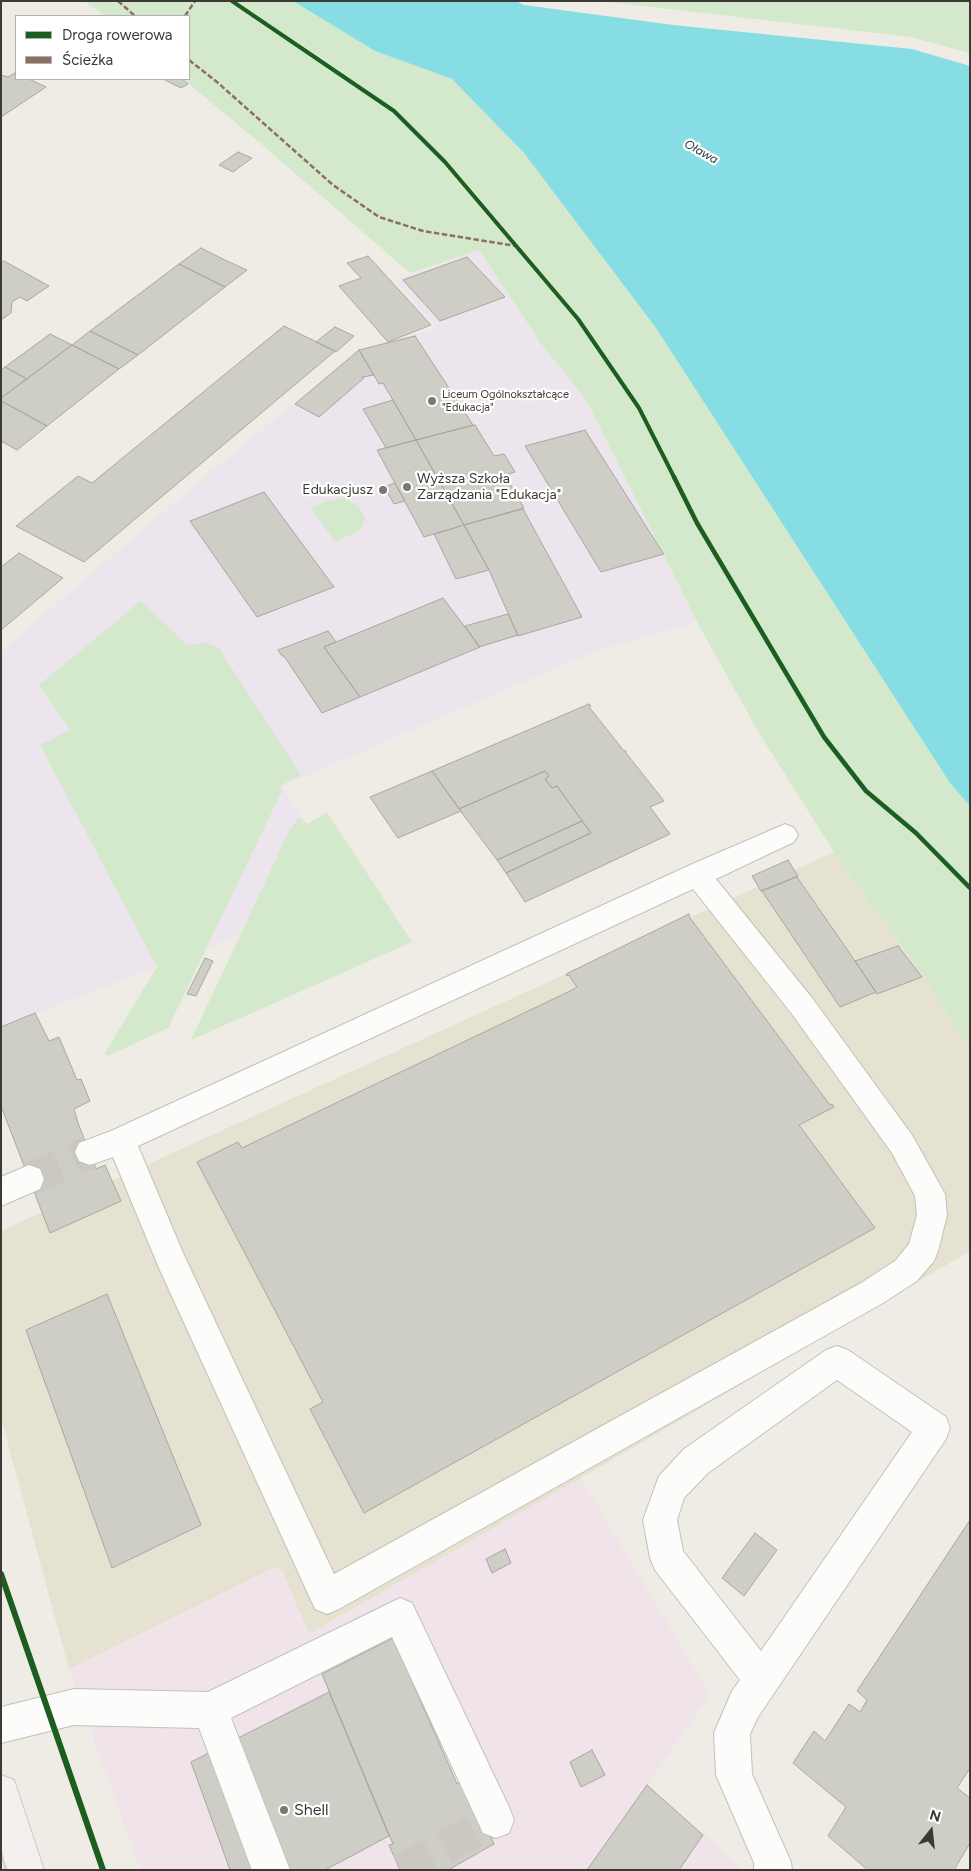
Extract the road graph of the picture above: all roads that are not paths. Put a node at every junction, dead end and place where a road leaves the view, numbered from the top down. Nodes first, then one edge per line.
1 (785, 835) dead end
2 (698, 874) junction
3 (121, 1140) junction
4 (90, 1152) tunnel mouth
5 (29, 1179) tunnel mouth
6 (1, 1192) edge
7 (762, 1680) junction
8 (210, 1710) junction
9 (1, 1725) edge
10 (1, 1793) edge
11 (496, 1820) dead end
12 (26, 1870) edge
13 (271, 1870) edge
14 (773, 1870) edge

1 - 2 lane
2 - 3 lane
2 - 3 lane
3 - 4 lane
5 - 6 lane
7 - 7 lane
7 - 14 lane
8 - 9 lane
8 - 11 lane
8 - 13 lane
10 - 12 main road

